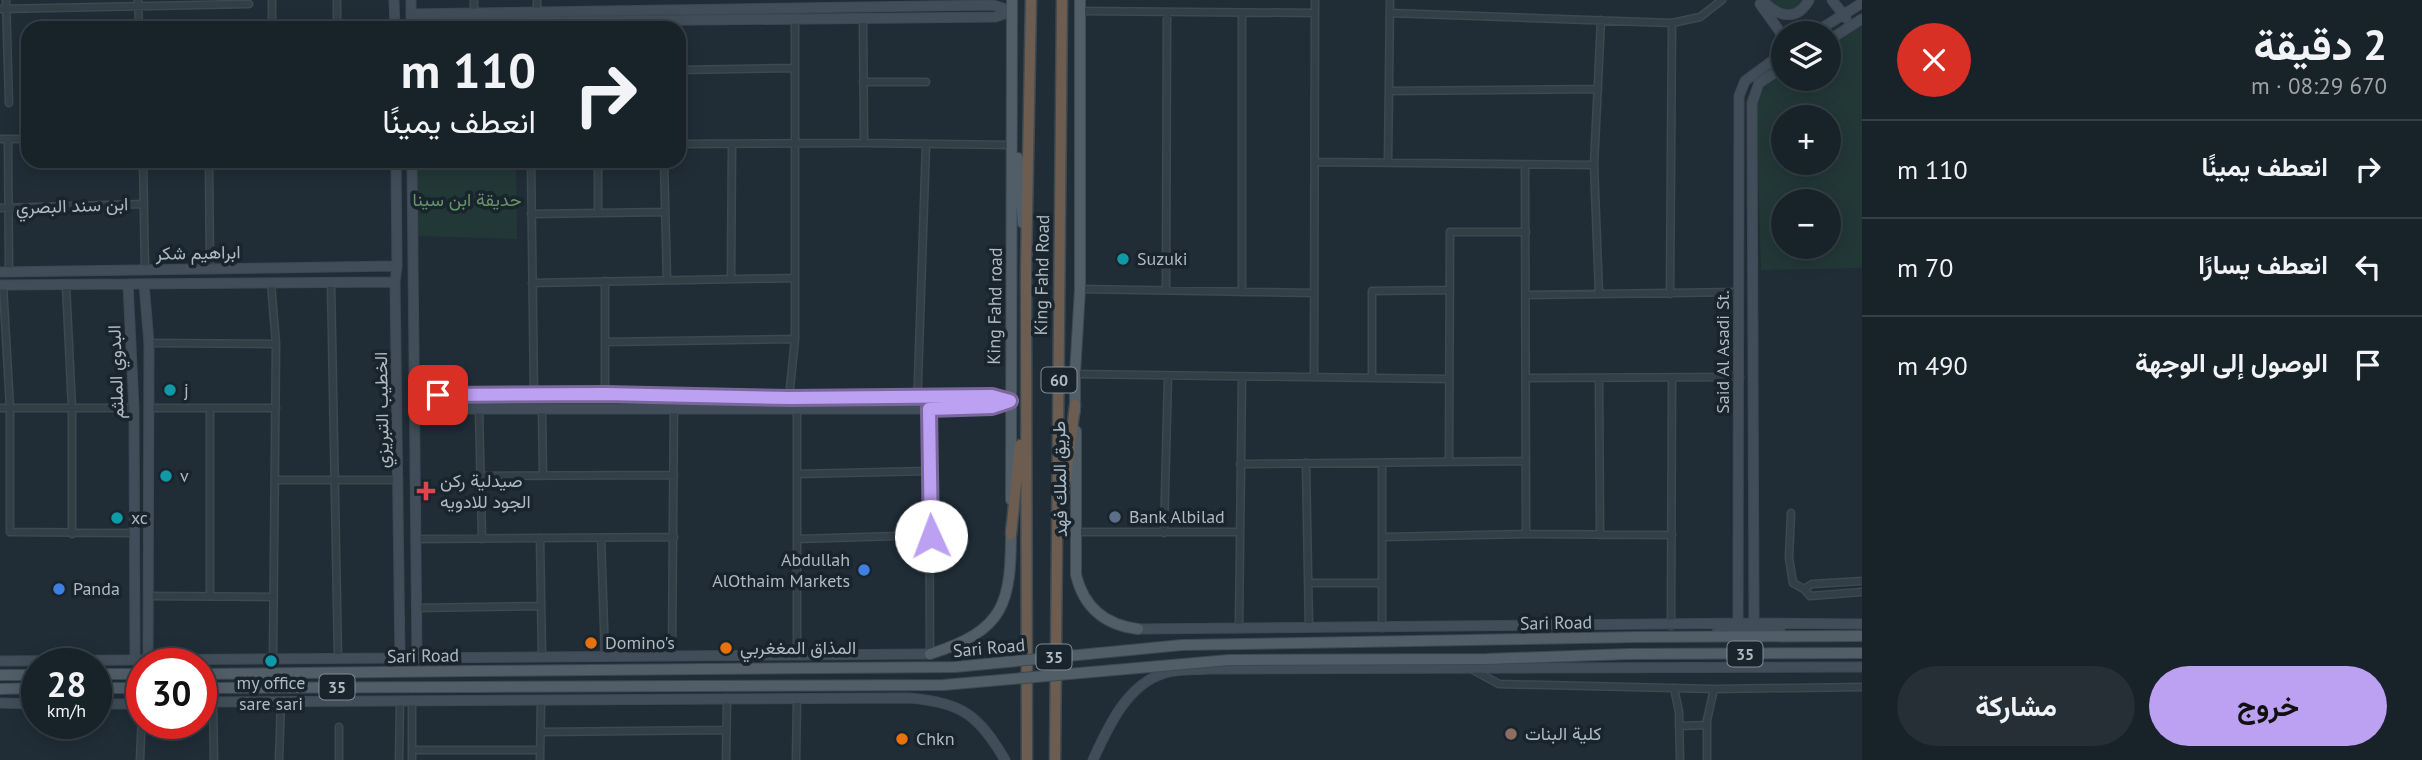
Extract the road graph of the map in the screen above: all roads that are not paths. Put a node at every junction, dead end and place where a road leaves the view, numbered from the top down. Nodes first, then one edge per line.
1 (6, 0) edge
2 (272, 0) edge
3 (337, 0) edge
4 (394, 0) edge
5 (411, 0) edge
6 (474, 0) edge
7 (537, 0) edge
8 (1033, 0) edge
9 (1055, 0) edge
10 (1062, 0) edge
11 (1080, 0) edge
12 (1315, 0) edge
13 (1390, 0) edge
14 (1722, 0) edge
15 (1756, 0) edge
16 (1762, 0) edge
17 (1809, 0) edge
18 (1832, 0) edge
19 (1862, 3) edge
20 (138, 4) edge
21 (249, 4) dead end
22 (726, 5) edge
23 (1012, 6) edge
24 (930, 8) edge
25 (3, 9) edge
26 (796, 9) edge
27 (1080, 11) junction
28 (537, 12) junction
29 (1167, 12) junction
30 (474, 13) junction
31 (1242, 13) junction
32 (1315, 13) junction
33 (1390, 13) junction
34 (1843, 15) junction
35 (863, 17) junction
36 (1862, 19) edge
37 (1601, 20) junction
38 (272, 21) edge
39 (337, 21) edge
40 (395, 21) edge
41 (411, 21) edge
42 (418, 21) edge
43 (686, 21) edge
44 (1772, 21) edge
45 (1833, 21) edge
46 (1672, 23) junction
47 (1851, 26) junction
48 (1841, 32) edge
49 (1771, 61) edge
50 (795, 68) junction
51 (686, 70) edge
52 (1771, 76) edge
53 (1012, 80) junction
54 (863, 82) junction
55 (926, 82) dead end
56 (1062, 86) junction
57 (1598, 89) junction
58 (1389, 91) junction
59 (9, 103) dead end
60 (4, 139) edge
61 (864, 143) junction
62 (686, 144) edge
63 (732, 144) junction
64 (795, 144) junction
65 (926, 144) junction
66 (1012, 145) junction
67 (1315, 162) junction
68 (1388, 162) junction
69 (1525, 164) junction
70 (1594, 165) junction
71 (143, 168) edge
72 (209, 168) edge
73 (396, 168) edge
74 (412, 168) edge
75 (531, 168) edge
76 (598, 168) edge
77 (664, 168) edge
78 (144, 204) junction
79 (0, 208) edge
80 (8, 208) junction
81 (665, 212) junction
82 (598, 213) junction
83 (531, 214) junction
84 (1526, 232) junction
85 (397, 266) junction
86 (209, 269) junction
87 (145, 270) junction
88 (1026, 270) junction
89 (4, 272) edge
90 (795, 278) junction
91 (731, 279) junction
92 (667, 280) junction
93 (605, 281) junction
94 (395, 282) junction
95 (532, 282) junction
96 (271, 283) junction
97 (331, 283) junction
98 (128, 284) junction
99 (144, 284) junction
100 (2, 285) edge
101 (66, 285) junction
102 (1080, 289) junction
103 (1166, 290) junction
104 (1450, 290) junction
105 (1242, 292) junction
106 (1739, 292) junction
107 (1314, 293) junction
108 (1599, 294) junction
109 (1670, 294) junction
110 (1527, 295) junction
111 (795, 339) junction
112 (605, 342) junction
113 (149, 343) junction
114 (276, 344) junction
115 (4, 360) edge
116 (1075, 374) junction
117 (1168, 376) junction
118 (1242, 377) junction
119 (1314, 377) junction
120 (1740, 377) junction
121 (1372, 378) junction
122 (1526, 378) junction
123 (1599, 378) junction
124 (1672, 378) junction
125 (1449, 379) junction
126 (1026, 386) junction
127 (605, 394) junction
128 (414, 395) junction
129 (534, 395) junction
130 (674, 396) junction
131 (919, 396) junction
132 (789, 398) junction
133 (1010, 401) junction
134 (1075, 405) junction
135 (0, 408) edge
136 (10, 408) junction
137 (72, 408) junction
138 (134, 408) junction
139 (149, 408) junction
140 (210, 408) junction
141 (276, 408) junction
142 (414, 409) junction
143 (480, 409) junction
144 (542, 409) junction
145 (797, 409) junction
146 (917, 409) junction
147 (929, 409) junction
148 (674, 410) junction
149 (149, 459) junction
150 (134, 460) junction
151 (1526, 461) junction
152 (1449, 462) junction
153 (1306, 463) junction
154 (1382, 463) junction
155 (1240, 464) junction
156 (929, 471) junction
157 (797, 474) junction
158 (674, 475) junction
159 (479, 476) junction
160 (542, 476) junction
161 (275, 480) junction
162 (335, 480) junction
163 (399, 480) junction
164 (1791, 513) dead end
165 (1077, 532) junction
166 (1239, 532) junction
167 (1164, 533) junction
168 (72, 534) junction
169 (135, 534) junction
170 (1011, 534) junction
171 (1526, 534) junction
172 (1600, 535) junction
173 (1672, 535) junction
174 (931, 536) junction
175 (674, 537) junction
176 (1382, 537) junction
177 (482, 538) junction
178 (540, 538) junction
179 (601, 538) junction
180 (415, 539) junction
181 (797, 539) junction
182 (1058, 547) junction
183 (1862, 581) edge
184 (1308, 583) junction
185 (1382, 583) junction
186 (1804, 589) junction
187 (1862, 592) edge
188 (148, 596) junction
189 (210, 596) junction
190 (274, 597) junction
191 (541, 606) junction
192 (1738, 606) junction
193 (1754, 606) junction
194 (416, 608) junction
195 (1738, 623) junction
196 (1754, 623) junction
197 (1858, 624) edge
198 (1671, 626) junction
199 (1239, 628) junction
200 (1309, 628) junction
201 (1382, 628) junction
202 (1138, 629) joint
203 (1862, 636) edge
204 (1638, 637) junction
205 (135, 648) edge
206 (148, 648) edge
207 (1862, 653) edge
208 (930, 654) junction
209 (797, 655) junction
210 (672, 656) junction
211 (542, 657) junction
212 (605, 657) junction
213 (400, 658) junction
214 (416, 658) junction
215 (217, 659) edge
216 (273, 659) junction
217 (338, 659) junction
218 (126, 660) edge
219 (0, 661) edge
220 (1862, 667) edge
221 (1471, 669) junction
222 (217, 674) edge
223 (0, 675) edge
224 (21, 675) edge
225 (1862, 687) edge
226 (21, 688) edge
227 (217, 688) edge
228 (1674, 688) junction
229 (0, 689) edge
230 (1714, 689) junction
231 (727, 698) junction
232 (797, 699) junction
233 (541, 700) junction
234 (400, 701) junction
235 (412, 701) junction
236 (217, 702) edge
237 (281, 702) junction
238 (0, 704) edge
239 (21, 704) edge
240 (1707, 725) junction
241 (1679, 726) junction
242 (339, 727) dead end
243 (726, 730) junction
244 (541, 732) junction
245 (141, 739) edge
246 (214, 739) edge
247 (412, 750) junction
248 (540, 750) junction
249 (140, 760) edge
250 (214, 760) edge
251 (279, 760) edge
252 (339, 760) edge
253 (399, 760) edge
254 (412, 760) edge
255 (540, 760) edge
256 (726, 760) edge
257 (796, 760) edge
258 (1005, 760) edge
259 (1027, 760) edge
260 (1055, 760) edge
261 (1093, 760) edge
262 (1680, 760) edge
263 (1707, 760) edge

1 - 25 street
2 - 38 street
3 - 39 street
4 - 40 street
5 - 41 street
6 - 30 street
7 - 28 street
8 - 88 highway, King Fahd Road / 60
9 - 56 highway
10 - 56 highway, King Fahd Road / 60
11 - 27 main road, طريق الملك فهد
12 - 32 street
13 - 33 street
14 - 46 street
15 - 44 street
16 - 17 street
18 - 34 street
19 - 34 street
20 - 21 street
20 - 25 street
22 - 26 street
22 - 28 street
23 - 24 street
23 - 53 main road, King Fahd road
24 - 26 street
24 - 35 street
25 - 59 street
26 - 35 street
26 - 43 street
26 - 50 street
27 - 29 street
27 - 102 main road, طريق الملك فهد
28 - 30 street
29 - 31 street
29 - 103 street
30 - 42 street
31 - 32 street
31 - 105 street
32 - 67 street
33 - 37 street
33 - 58 street
34 - 45 street
34 - 47 street
35 - 54 street
36 - 47 street
37 - 46 street
37 - 57 street
46 - 109 street
47 - 48 street
49 - 106 street, Said Al Asadi St.
50 - 51 street
50 - 64 street
52 - 193 street, Said Al Asadi St.
53 - 66 main road, King Fahd road
53 - 88 main road, King Fahd Road
54 - 55 street
54 - 61 street
56 - 182 highway, King Fahd Road / 60
57 - 58 street
57 - 70 street
58 - 68 street
60 - 80 street
61 - 64 street
61 - 65 street
62 - 63 street
63 - 64 street
63 - 91 street
64 - 90 street
65 - 66 street
65 - 131 street
66 - 133 main road, King Fahd road
67 - 68 street
67 - 107 street
68 - 69 street
69 - 70 street
69 - 84 street
70 - 108 street
71 - 78 street
72 - 86 street
73 - 85 street, الخطيب التبريزي
74 - 128 street, الخطيب التبريزي
75 - 83 street
76 - 82 street
77 - 81 street
78 - 80 street, ابن سند البصري
78 - 87 street
79 - 80 street, ابن سند البصري
80 - 89 street
81 - 82 street
81 - 92 street
82 - 83 street
83 - 95 street
84 - 104 street
84 - 110 street
85 - 86 street, ابراهيم شكر
85 - 94 street, الخطيب التبريزي
86 - 87 street, ابراهيم شكر
87 - 89 street, ابراهيم شكر
88 - 126 highway, King Fahd Road / 60
90 - 91 street
90 - 111 street
91 - 92 street
92 - 93 street
93 - 95 street
93 - 112 street
94 - 97 street
94 - 163 street, الخطيب التبريزي
95 - 129 street
96 - 97 street
96 - 99 street
96 - 114 street
97 - 162 street
98 - 99 street
98 - 101 street
98 - 138 street, البدوي الملثم
99 - 113 street, البدوي الملثم
100 - 101 street
100 - 115 street
101 - 137 street
102 - 103 street
102 - 116 main road, طريق الملك فهد
103 - 105 street
104 - 121 street
104 - 125 street
105 - 107 street
106 - 109 street
106 - 120 street, Said Al Asadi St.
107 - 119 street
108 - 109 street
108 - 110 street
110 - 122 street
111 - 112 street
111 - 132 street
112 - 127 street
113 - 114 street
113 - 139 street, البدوي الملثم
114 - 141 street
115 - 136 street
116 - 117 street
116 - 134 main road, طريق الملك فهد
117 - 118 street
117 - 167 street
118 - 119 street
118 - 155 street
119 - 121 street
120 - 124 street
120 - 192 street, Said Al Asadi St.
121 - 125 street
122 - 123 street
122 - 151 street
123 - 124 street
123 - 172 street
124 - 173 street
125 - 152 street
126 - 170 highway
126 - 259 highway, King Fahd Road / 60
127 - 129 street
127 - 130 street
128 - 129 street
128 - 142 street, الخطيب التبريزي
130 - 132 street
130 - 148 street
131 - 132 street
131 - 133 street
131 - 146 street
133 - 147 street
133 - 170 main road, King Fahd road
134 - 165 main road, طريق الملك فهد
134 - 182 highway
135 - 136 street
136 - 137 street
136 - 168 street
137 - 138 street
137 - 168 street
138 - 150 street, البدوي الملثم
139 - 140 street
139 - 149 street, البدوي الملثم
140 - 141 street
140 - 189 street
141 - 161 street
142 - 143 street
142 - 180 street, الخطيب التبريزي
143 - 144 street
143 - 159 street
144 - 148 street
144 - 160 street
145 - 146 street
145 - 148 street
145 - 157 street
146 - 147 street
147 - 156 street
148 - 158 street
149 - 150 street
149 - 188 street, البدوي الملثم
150 - 169 street, البدوي الملثم
151 - 152 street
151 - 171 street
152 - 154 street
153 - 154 street
153 - 155 street
153 - 184 street
154 - 176 street
155 - 166 street
156 - 157 street
156 - 174 street
157 - 181 street
158 - 160 street
158 - 175 street
159 - 160 street
159 - 177 street
161 - 162 street
161 - 190 street
162 - 163 street
162 - 217 street
163 - 213 street, الخطيب التبريزي
164 - 186 street
165 - 167 street
165 - 202 main road, طريق الملك فهد
166 - 167 street
166 - 199 street
168 - 169 street
169 - 205 street, البدوي الملثم
170 - 208 main road, King Fahd road
171 - 172 street
171 - 176 street
172 - 173 street
173 - 198 street
174 - 181 street
174 - 208 street
175 - 179 street
175 - 210 street
176 - 185 street
177 - 178 street
177 - 180 street
178 - 179 street
178 - 191 street
179 - 212 street
180 - 194 street, الخطيب التبريزي
181 - 209 street
182 - 260 highway, King Fahd Road / 60
183 - 186 street
184 - 185 street
184 - 200 street
185 - 201 street
186 - 187 street
188 - 189 street
188 - 206 street, البدوي الملثم
189 - 190 street
190 - 216 street
191 - 194 street
191 - 211 street
192 - 193 street
192 - 195 street, Said Al Asadi St.
193 - 196 street, Said Al Asadi St.
194 - 214 street, الخطيب التبريزي
195 - 196 street
195 - 198 street
196 - 197 street
197 - 204 street
198 - 201 street
199 - 200 street
199 - 202 street
200 - 201 street
203 - 204 main road, Sari Road / 35
204 - 222 main road, Sari Road / 35, bridge
207 - 227 main road, Sari Road / 35, bridge
208 - 209 street
209 - 210 street
210 - 212 street
211 - 212 street
211 - 214 street
213 - 214 street
213 - 217 street
215 - 216 street
216 - 217 street
218 - 219 street
220 - 221 street
221 - 228 street
221 - 261 street
223 - 224 main road
225 - 230 street
226 - 229 main road
228 - 230 street
228 - 241 street
230 - 240 street
231 - 232 street
231 - 233 street
231 - 243 street
232 - 257 street
232 - 258 street
233 - 235 street
233 - 244 street
234 - 235 street
234 - 237 street
234 - 253 street
235 - 247 street
236 - 237 street
237 - 251 street
238 - 239 street
240 - 241 street
240 - 263 street
241 - 262 street
242 - 252 street
243 - 244 street
243 - 256 street
244 - 248 street
245 - 249 street
246 - 250 street
247 - 248 street
247 - 254 street
248 - 255 street

